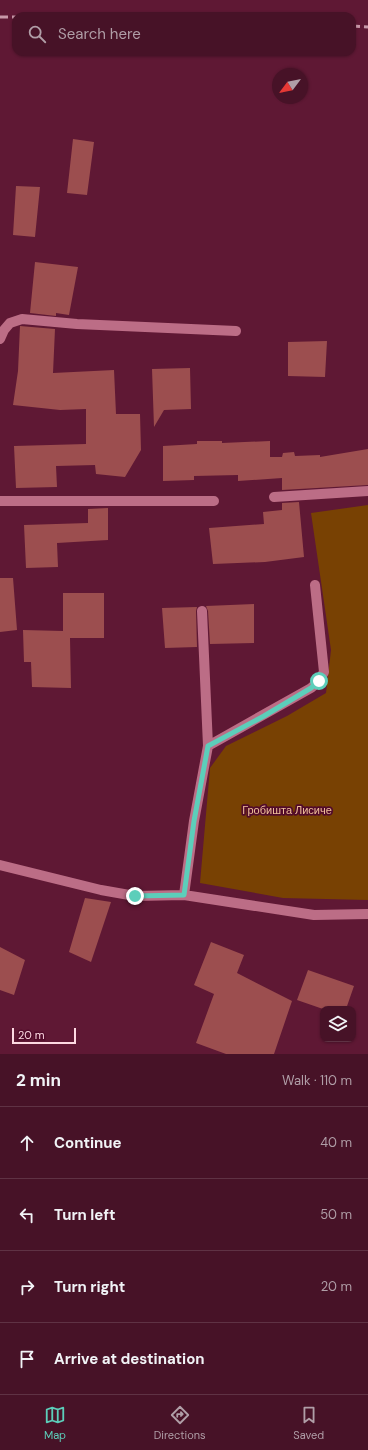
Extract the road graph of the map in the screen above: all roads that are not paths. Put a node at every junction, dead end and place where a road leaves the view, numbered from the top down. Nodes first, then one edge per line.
1 (236, 331) dead end
2 (0, 340) edge
3 (368, 491) edge
4 (274, 497) dead end
5 (0, 501) edge
6 (214, 501) dead end
7 (315, 585) dead end
8 (202, 611) dead end
9 (208, 746) junction
10 (0, 865) edge
11 (184, 895) junction
12 (368, 914) edge

1 - 2 street
3 - 4 street
5 - 6 street
7 - 9 street
8 - 9 street
9 - 11 street
10 - 11 street
11 - 12 street

